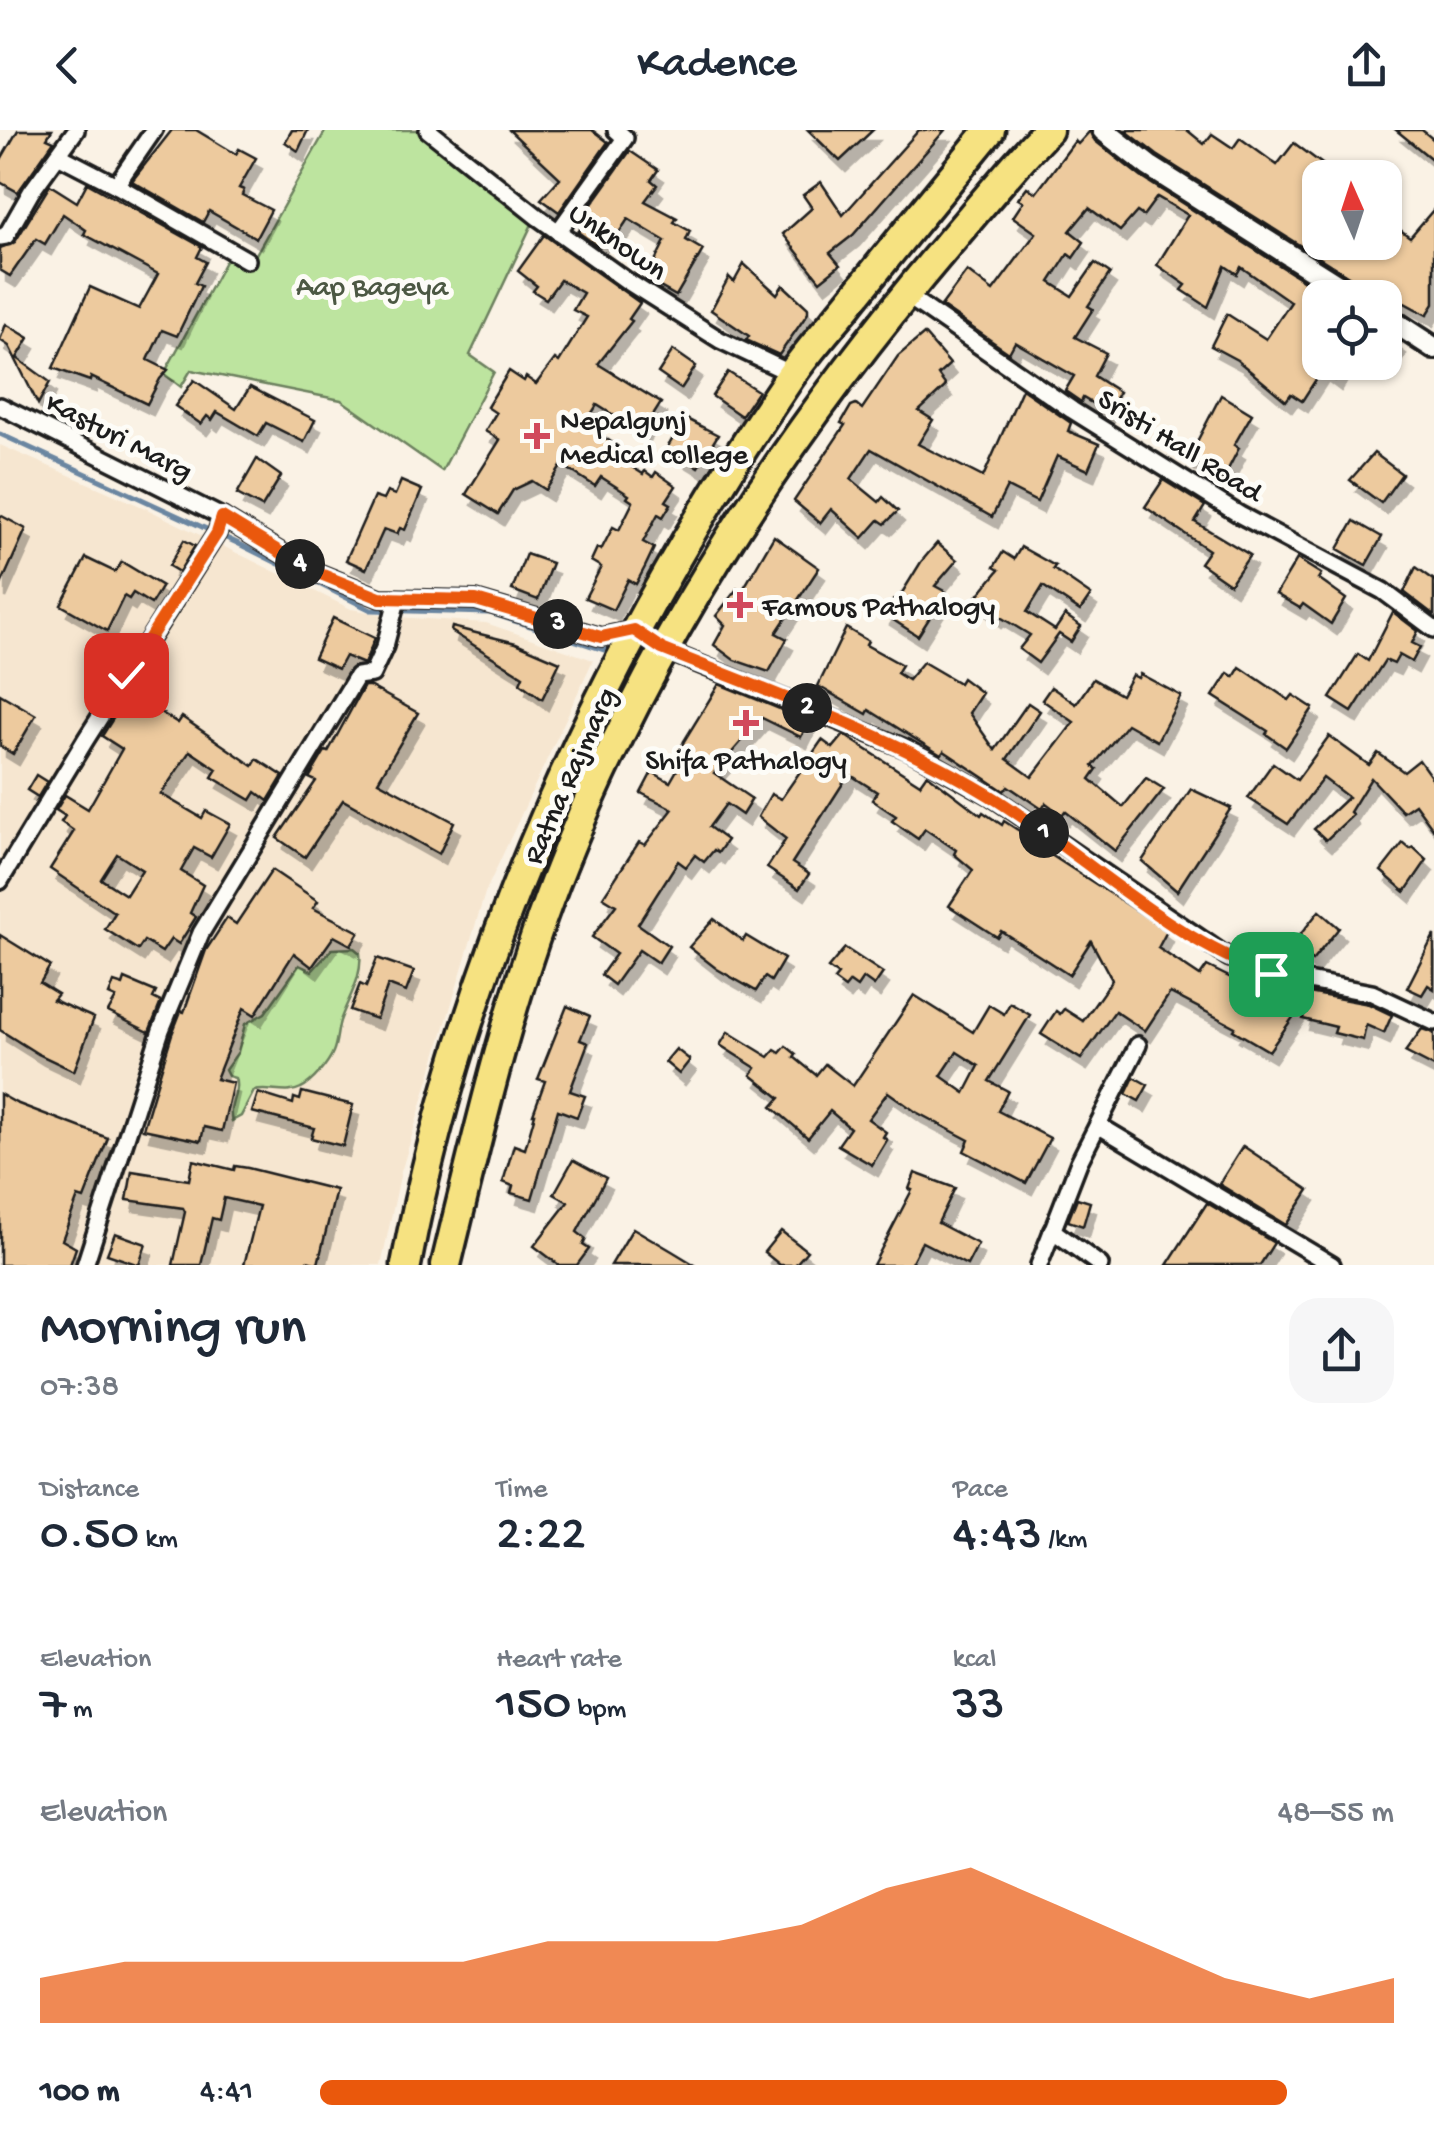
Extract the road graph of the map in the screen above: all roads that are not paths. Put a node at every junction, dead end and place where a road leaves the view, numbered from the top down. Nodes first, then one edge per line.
1 (76, 130) edge
2 (154, 130) edge
3 (428, 130) edge
4 (990, 130) edge
5 (1048, 130) edge
6 (1103, 130) edge
7 (624, 133) edge
8 (58, 155) junction
9 (116, 185) junction
10 (558, 232) junction
11 (0, 237) edge
12 (247, 260) dead end
13 (1329, 280) edge
14 (906, 294) junction
15 (1402, 327) edge
16 (1434, 348) edge
17 (792, 374) junction
18 (3, 412) edge
19 (222, 517) junction
20 (397, 600) junction
21 (1434, 629) edge
22 (634, 630) junction
23 (662, 649) junction
24 (0, 881) edge
25 (1434, 1022) edge
26 (1138, 1045) dead end
27 (1098, 1124) junction
28 (1052, 1230) junction
29 (85, 1265) edge
30 (406, 1265) edge
31 (446, 1265) edge
32 (1039, 1265) edge
33 (1100, 1265) edge
34 (1332, 1265) edge

1 - 8 street
2 - 9 street
3 - 10 street, Unknown
4 - 17 highway, Ratna Rajmarg
5 - 14 highway, Ratna Rajmarg
6 - 13 street
7 - 10 street
8 - 9 street
8 - 11 street
9 - 12 street
10 - 17 street, Unknown
14 - 21 street, Sristi Hall Road
14 - 23 highway, Ratna Rajmarg
15 - 16 street
17 - 22 highway, Ratna Rajmarg
18 - 19 street, Kasturi Marg
19 - 20 street, Kasturi Marg
19 - 24 street
20 - 22 street, Kasturi Marg
20 - 29 street
22 - 23 street
22 - 30 highway, Ratna Rajmarg
23 - 25 street
23 - 31 highway, Ratna Rajmarg
26 - 27 street
27 - 28 street
27 - 34 street
28 - 32 street
28 - 33 street

